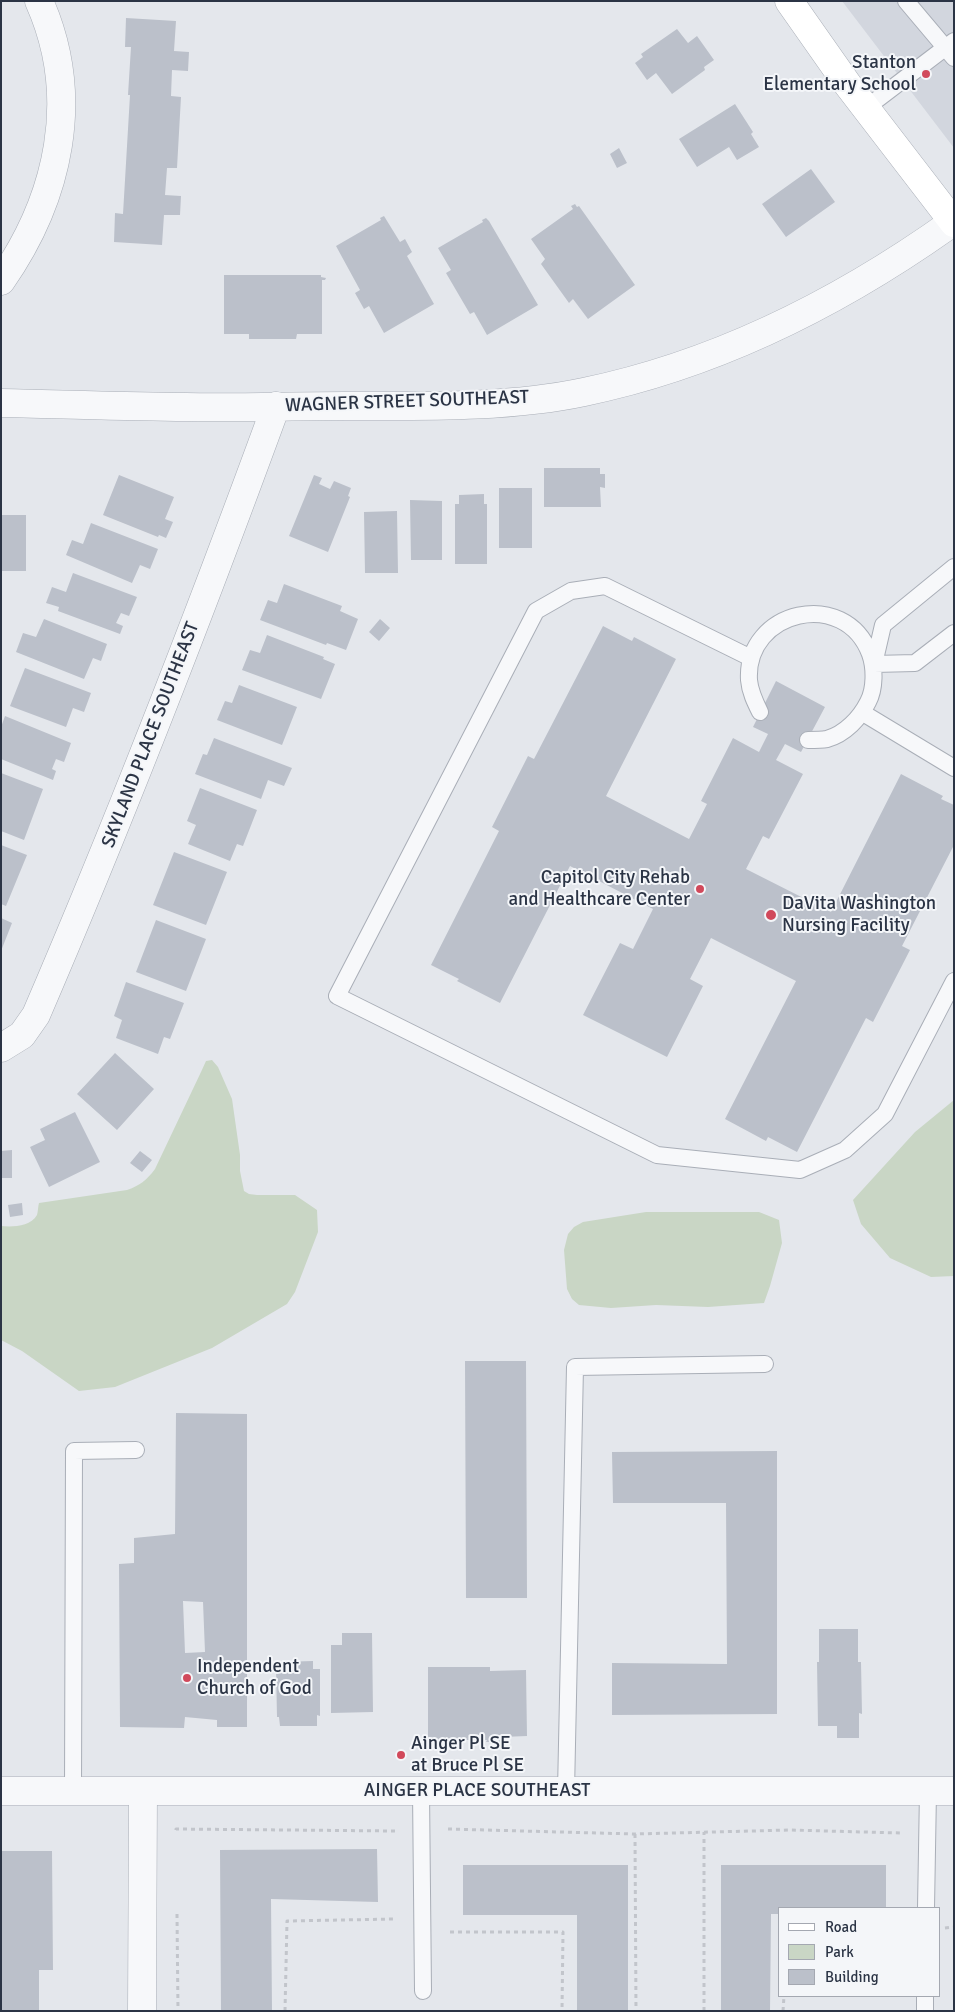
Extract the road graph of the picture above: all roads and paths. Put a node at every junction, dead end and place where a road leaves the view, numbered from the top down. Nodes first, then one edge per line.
1 (39, 1) edge
2 (788, 1) edge
3 (906, 1) edge
4 (951, 49) edge
5 (866, 108) junction
6 (953, 223) edge
7 (1, 280) edge
8 (1, 403) edge
9 (276, 406) junction
10 (954, 567) edge
11 (954, 633) edge
12 (751, 658) junction
13 (874, 664) junction
14 (760, 712) dead end
15 (863, 712) junction
16 (808, 740) dead end
17 (954, 768) edge
18 (954, 981) edge
19 (1, 1048) edge
20 (765, 1364) dead end
21 (136, 1450) dead end
22 (73, 1790) junction
23 (422, 1790) junction
24 (941, 1790) edge
25 (1, 1791) edge
26 (143, 1791) junction
27 (566, 1791) junction
28 (422, 1829) junction
29 (401, 1831) dead end
30 (704, 1832) junction
31 (927, 1833) junction
32 (635, 1834) junction
33 (176, 1838) dead end
34 (177, 1906) dead end
35 (926, 1907) edge
36 (396, 1909) dead end
37 (448, 1932) dead end
38 (423, 1991) dead end
39 (784, 1997) edge
40 (925, 1997) edge
41 (142, 2011) edge
42 (178, 2011) edge
43 (285, 2011) edge
44 (562, 2011) edge
45 (636, 2011) edge
46 (704, 2011) edge
47 (783, 2011) edge
48 (925, 2011) edge

1 - 7 street
2 - 5 street
3 - 4 lane
4 - 5 lane
5 - 6 street
6 - 9 street, WAGNER STREET SOUTHEAST
8 - 9 street, WAGNER STREET SOUTHEAST
9 - 19 street, SKYLAND PLACE SOUTHEAST
10 - 13 lane
11 - 13 lane
12 - 13 lane
12 - 14 lane
12 - 18 lane
13 - 15 lane
15 - 16 lane
15 - 17 lane
20 - 27 lane
21 - 22 lane
22 - 25 street, AINGER PLACE SOUTHEAST
22 - 26 street, AINGER PLACE SOUTHEAST
23 - 26 street, AINGER PLACE SOUTHEAST
23 - 27 street, AINGER PLACE SOUTHEAST
23 - 28 lane
24 - 27 street, AINGER PLACE SOUTHEAST
24 - 31 lane
26 - 41 street
28 - 32 path
28 - 38 lane
29 - 33 path
30 - 31 path
30 - 32 path
30 - 46 path
31 - 35 lane
32 - 45 path
34 - 42 path
36 - 43 path
37 - 44 path
39 - 47 path
40 - 48 lane

